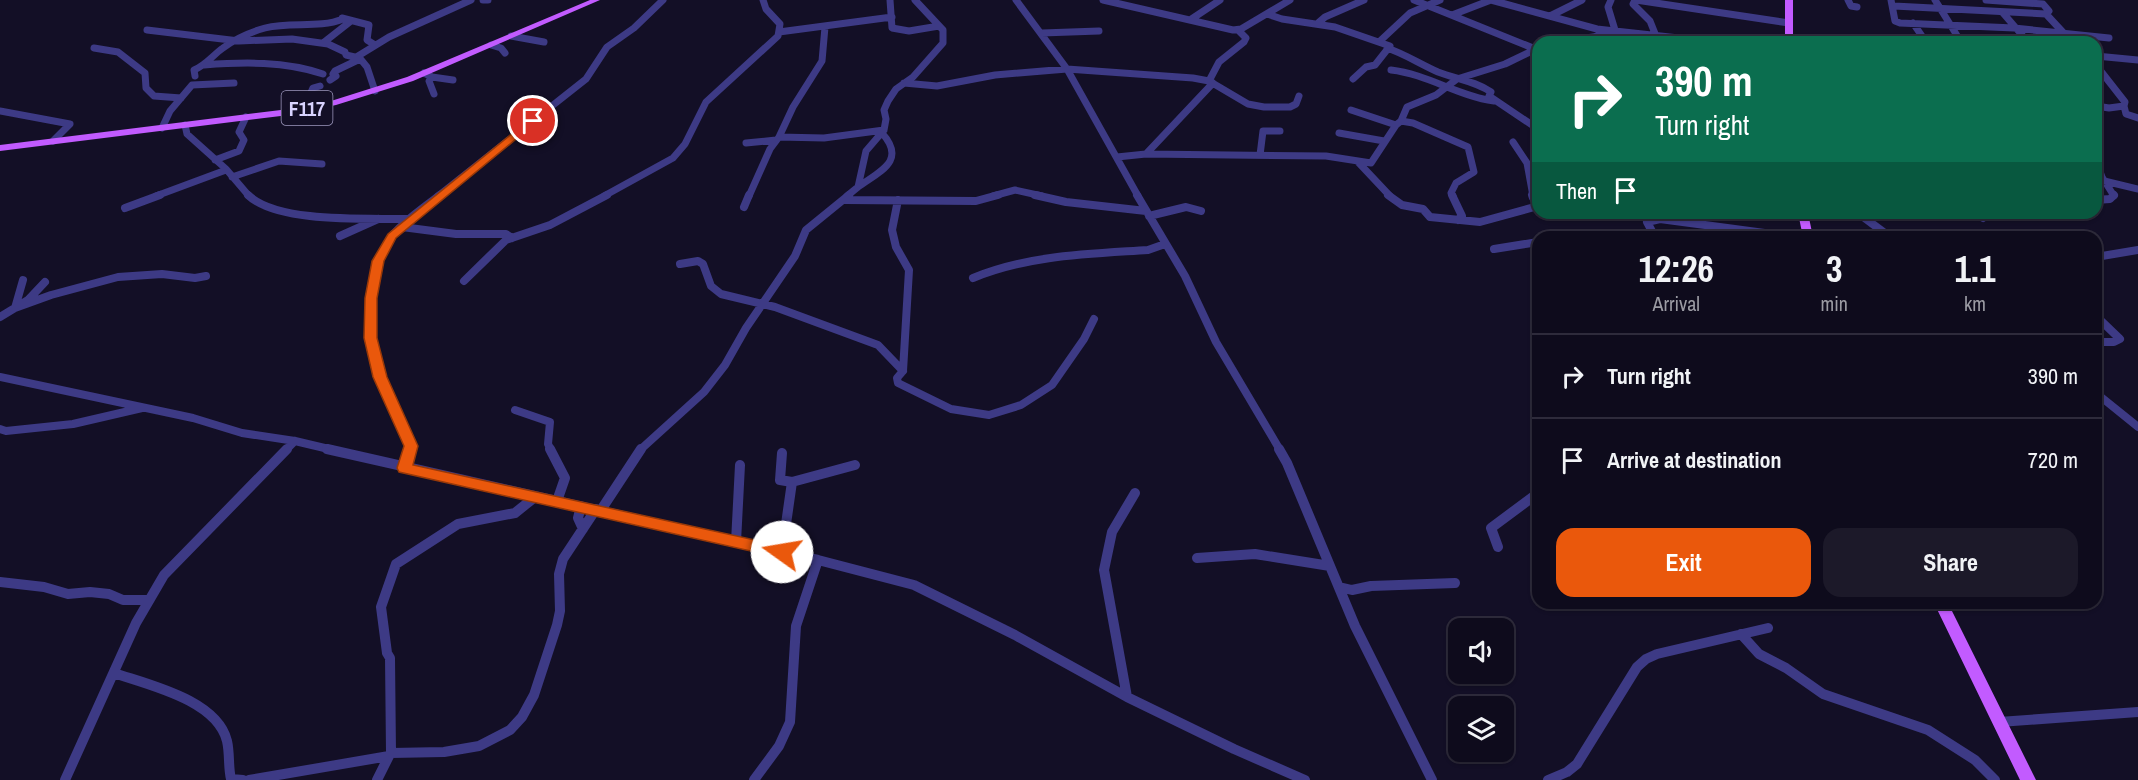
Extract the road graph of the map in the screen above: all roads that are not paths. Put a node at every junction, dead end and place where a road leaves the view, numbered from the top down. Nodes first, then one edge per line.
1 (471, 0) edge
2 (483, 0) edge
3 (488, 0) edge
4 (596, 0) edge
5 (663, 0) edge
6 (763, 0) edge
7 (890, 0) edge
8 (915, 0) edge
9 (1016, 0) edge
10 (1103, 0) edge
11 (1220, 0) edge
12 (1290, 0) edge
13 (1364, 0) edge
14 (1414, 0) edge
15 (1440, 0) edge
16 (1491, 0) edge
17 (1582, 0) edge
18 (1611, 0) edge
19 (1636, 0) edge
20 (1789, 0) edge
21 (1848, 0) edge
22 (1934, 0) edge
23 (1946, 0) edge
24 (1980, 0) edge
25 (1986, 0) edge
26 (1893, 3) edge
27 (1427, 5) junction
28 (1857, 7) dead end
29 (1939, 8) junction
30 (1987, 12) junction
31 (2003, 13) junction
32 (1267, 14) junction
33 (2046, 14) junction
34 (1452, 15) junction
35 (892, 16) junction
36 (1550, 16) junction
37 (1190, 20) junction
38 (351, 21) junction
39 (1789, 23) junction
40 (1914, 23) junction
41 (1317, 24) junction
42 (939, 26) junction
43 (1952, 26) junction
44 (825, 27) junction
45 (2014, 28) junction
46 (1597, 29) junction
47 (147, 30) dead end
48 (1238, 30) junction
49 (1099, 31) dead end
50 (1612, 31) junction
51 (2061, 32) junction
52 (779, 33) junction
53 (1042, 33) junction
54 (1605, 34) junction
55 (512, 36) junction
56 (1593, 36) edge
57 (1656, 36) joint
58 (1789, 36) edge
59 (1922, 36) edge
60 (1958, 36) edge
61 (2022, 36) edge
62 (2065, 36) edge
63 (2093, 36) edge
64 (2102, 37) edge
65 (2109, 38) dead end
66 (236, 40) junction
67 (1380, 41) junction
68 (544, 42) dead end
69 (323, 43) junction
70 (375, 45) junction
71 (491, 45) junction
72 (1532, 47) edge
73 (94, 48) dead end
74 (1387, 48) junction
75 (1532, 51) edge
76 (505, 53) dead end
77 (2102, 57) edge
78 (360, 58) junction
79 (2138, 60) edge
80 (204, 65) junction
81 (1067, 69) junction
82 (1391, 70) dead end
83 (2102, 73) edge
84 (323, 74) dead end
85 (428, 75) junction
86 (195, 76) dead end
87 (1353, 79) dead end
88 (1457, 79) junction
89 (330, 80) dead end
90 (453, 80) dead end
91 (1211, 82) junction
92 (234, 83) dead end
93 (904, 83) junction
94 (320, 86) dead end
95 (1447, 88) junction
96 (375, 91) junction
97 (434, 94) dead end
98 (1299, 96) dead end
99 (181, 98) junction
100 (1496, 101) junction
101 (2102, 106) edge
102 (2124, 106) junction
103 (312, 107) junction
104 (1352, 110) dead end
105 (0, 111) edge
106 (246, 117) junction
107 (1522, 118) junction
108 (2138, 118) edge
109 (1532, 119) edge
110 (1398, 123) junction
111 (164, 125) junction
112 (185, 125) junction
113 (1532, 125) edge
114 (1280, 131) dead end
115 (883, 132) junction
116 (1339, 133) dead end
117 (777, 139) junction
118 (53, 141) junction
119 (1384, 141) junction
120 (1514, 142) dead end
121 (746, 143) dead end
122 (0, 148) edge
123 (1146, 154) junction
124 (1260, 155) junction
125 (1117, 157) junction
126 (215, 160) junction
127 (1358, 162) junction
128 (322, 164) dead end
129 (226, 170) junction
130 (232, 177) junction
131 (2102, 180) edge
132 (2102, 181) edge
133 (858, 187) junction
134 (2138, 189) edge
135 (1532, 192) edge
136 (2102, 199) edge
137 (845, 200) junction
138 (898, 200) junction
139 (744, 207) dead end
140 (126, 208) dead end
141 (1532, 208) edge
142 (1200, 211) dead end
143 (1148, 214) junction
144 (380, 218) junction
145 (411, 219) junction
146 (1655, 219) edge
147 (1866, 219) edge
148 (1458, 220) junction
149 (402, 227) junction
150 (1757, 231) edge
151 (1882, 231) edge
152 (340, 236) dead end
153 (512, 238) junction
154 (1532, 243) edge
155 (1165, 244) junction
156 (1494, 249) dead end
157 (2138, 250) edge
158 (2102, 256) edge
159 (680, 264) dead end
160 (206, 276) dead end
161 (973, 278) dead end
162 (23, 280) dead end
163 (464, 281) dead end
164 (45, 282) dead end
165 (762, 304) junction
166 (15, 308) junction
167 (0, 317) edge
168 (1094, 319) dead end
169 (2102, 322) edge
170 (2102, 342) edge
171 (903, 371) junction
172 (0, 377) edge
173 (2102, 398) edge
174 (144, 407) junction
175 (515, 410) dead end
176 (2138, 427) edge
177 (0, 429) edge
178 (295, 441) junction
179 (782, 453) dead end
180 (740, 465) dead end
181 (855, 465) dead end
182 (404, 468) junction
183 (792, 482) junction
184 (1135, 493) dead end
185 (535, 497) junction
186 (1532, 497) edge
187 (557, 501) junction
188 (581, 506) junction
189 (599, 510) junction
190 (583, 529) junction
191 (736, 542) junction
192 (1498, 547) dead end
193 (782, 552) junction
194 (1197, 558) dead end
195 (818, 560) junction
196 (1330, 566) junction
197 (0, 582) edge
198 (1455, 583) dead end
199 (1339, 587) junction
200 (149, 600) junction
201 (1944, 609) edge
202 (1768, 628) dead end
203 (1741, 634) junction
204 (114, 674) junction
205 (1127, 697) junction
206 (2138, 712) edge
207 (1999, 722) junction
208 (390, 755) junction
209 (65, 780) edge
210 (243, 780) edge
211 (249, 780) edge
212 (377, 780) edge
213 (754, 780) edge
214 (1305, 780) edge
215 (1432, 780) edge
216 (1548, 780) edge
217 (1995, 780) edge
218 (2028, 780) edge

1 - 70 street
2 - 3 street
4 - 55 main road, F117
5 - 145 street
6 - 52 street
7 - 35 street
8 - 42 street
9 - 53 street
10 - 37 street
11 - 37 street
12 - 32 street
13 - 41 street
14 - 27 street
15 - 27 street
16 - 34 street
16 - 36 street
17 - 36 street
18 - 50 street
19 - 39 street
19 - 57 street
20 - 39 main road
21 - 28 street
22 - 23 street
22 - 29 street
24 - 30 street
25 - 33 street
26 - 29 street
26 - 40 street
27 - 34 street
27 - 67 street
29 - 30 street
29 - 43 street
30 - 31 street
31 - 33 street
31 - 45 street
32 - 41 street
32 - 48 street
33 - 51 street
34 - 72 street
35 - 42 street
35 - 44 street
36 - 46 street
37 - 48 street
38 - 66 street
38 - 69 street
38 - 70 street
39 - 58 main road
40 - 43 street
40 - 59 street
41 - 67 street
42 - 93 street
43 - 45 street
43 - 60 street
44 - 52 street
44 - 117 street
45 - 51 street
45 - 61 street
46 - 50 street
46 - 54 street
47 - 66 street
48 - 91 street
49 - 53 street
50 - 54 street
50 - 57 street
51 - 62 street
51 - 63 street
52 - 153 street
53 - 81 street
54 - 56 street
55 - 68 street
55 - 71 main road, F117
64 - 65 street
66 - 69 street
66 - 80 street
67 - 74 street
69 - 78 street
70 - 78 street
71 - 76 street
71 - 85 main road, F117
73 - 99 street
74 - 87 street
74 - 88 street
75 - 88 street
77 - 79 street
78 - 89 street
78 - 96 street
80 - 84 street
80 - 86 street
81 - 91 street
81 - 93 street
81 - 125 street
82 - 95 street
83 - 102 street
85 - 90 street
85 - 96 main road, F117
85 - 97 street
88 - 95 street
88 - 100 street
91 - 98 street
91 - 123 street
92 - 99 street
93 - 115 street
94 - 103 street
95 - 100 street
95 - 110 street
96 - 103 main road, F117
99 - 111 street
100 - 107 street
101 - 102 street
102 - 108 street
103 - 106 main road, F117
104 - 110 street
105 - 118 street
106 - 112 main road, F117
106 - 126 street
107 - 109 street
107 - 113 street
110 - 119 street
110 - 148 street
111 - 112 main road, F117
111 - 118 main road, F117
112 - 126 street
114 - 124 street
115 - 117 street
115 - 133 street
115 - 133 street
116 - 119 street
117 - 121 street
117 - 139 street
118 - 122 main road, F117
119 - 127 street
120 - 135 street
123 - 124 street
123 - 125 street
124 - 127 street
125 - 143 street
126 - 129 street
127 - 148 street
128 - 130 street
129 - 130 street
129 - 140 street
130 - 144 street
131 - 134 street
132 - 136 street
133 - 137 street
137 - 138 street
137 - 165 street
138 - 143 street
138 - 171 street
141 - 148 street
142 - 143 street
143 - 155 street
144 - 145 street
144 - 152 street
145 - 149 street
146 - 150 street
147 - 151 street
149 - 153 street
149 - 182 street
153 - 163 street
154 - 156 street
155 - 161 street
155 - 196 street
157 - 158 street
159 - 165 street
160 - 166 street
162 - 166 street
164 - 166 street
165 - 171 street
165 - 189 street
166 - 167 street
168 - 171 street
169 - 170 street
172 - 174 street
173 - 176 street
174 - 177 street
174 - 178 street
175 - 187 street
178 - 182 street
178 - 200 street
179 - 183 street
180 - 191 street
181 - 183 street
182 - 185 street
183 - 193 street
184 - 205 street
185 - 187 street
185 - 208 street
186 - 192 street
187 - 188 street
188 - 189 street
188 - 190 street
189 - 190 street
189 - 191 street
190 - 208 street
191 - 193 street
193 - 195 street
194 - 196 street
195 - 205 street
195 - 213 street
196 - 199 street
197 - 200 street
198 - 199 street
199 - 215 street
200 - 204 street
201 - 207 main road
202 - 203 street
203 - 216 street
203 - 217 street
204 - 209 street
204 - 210 street
205 - 214 street
206 - 207 street
207 - 218 main road
208 - 211 street
208 - 212 street

